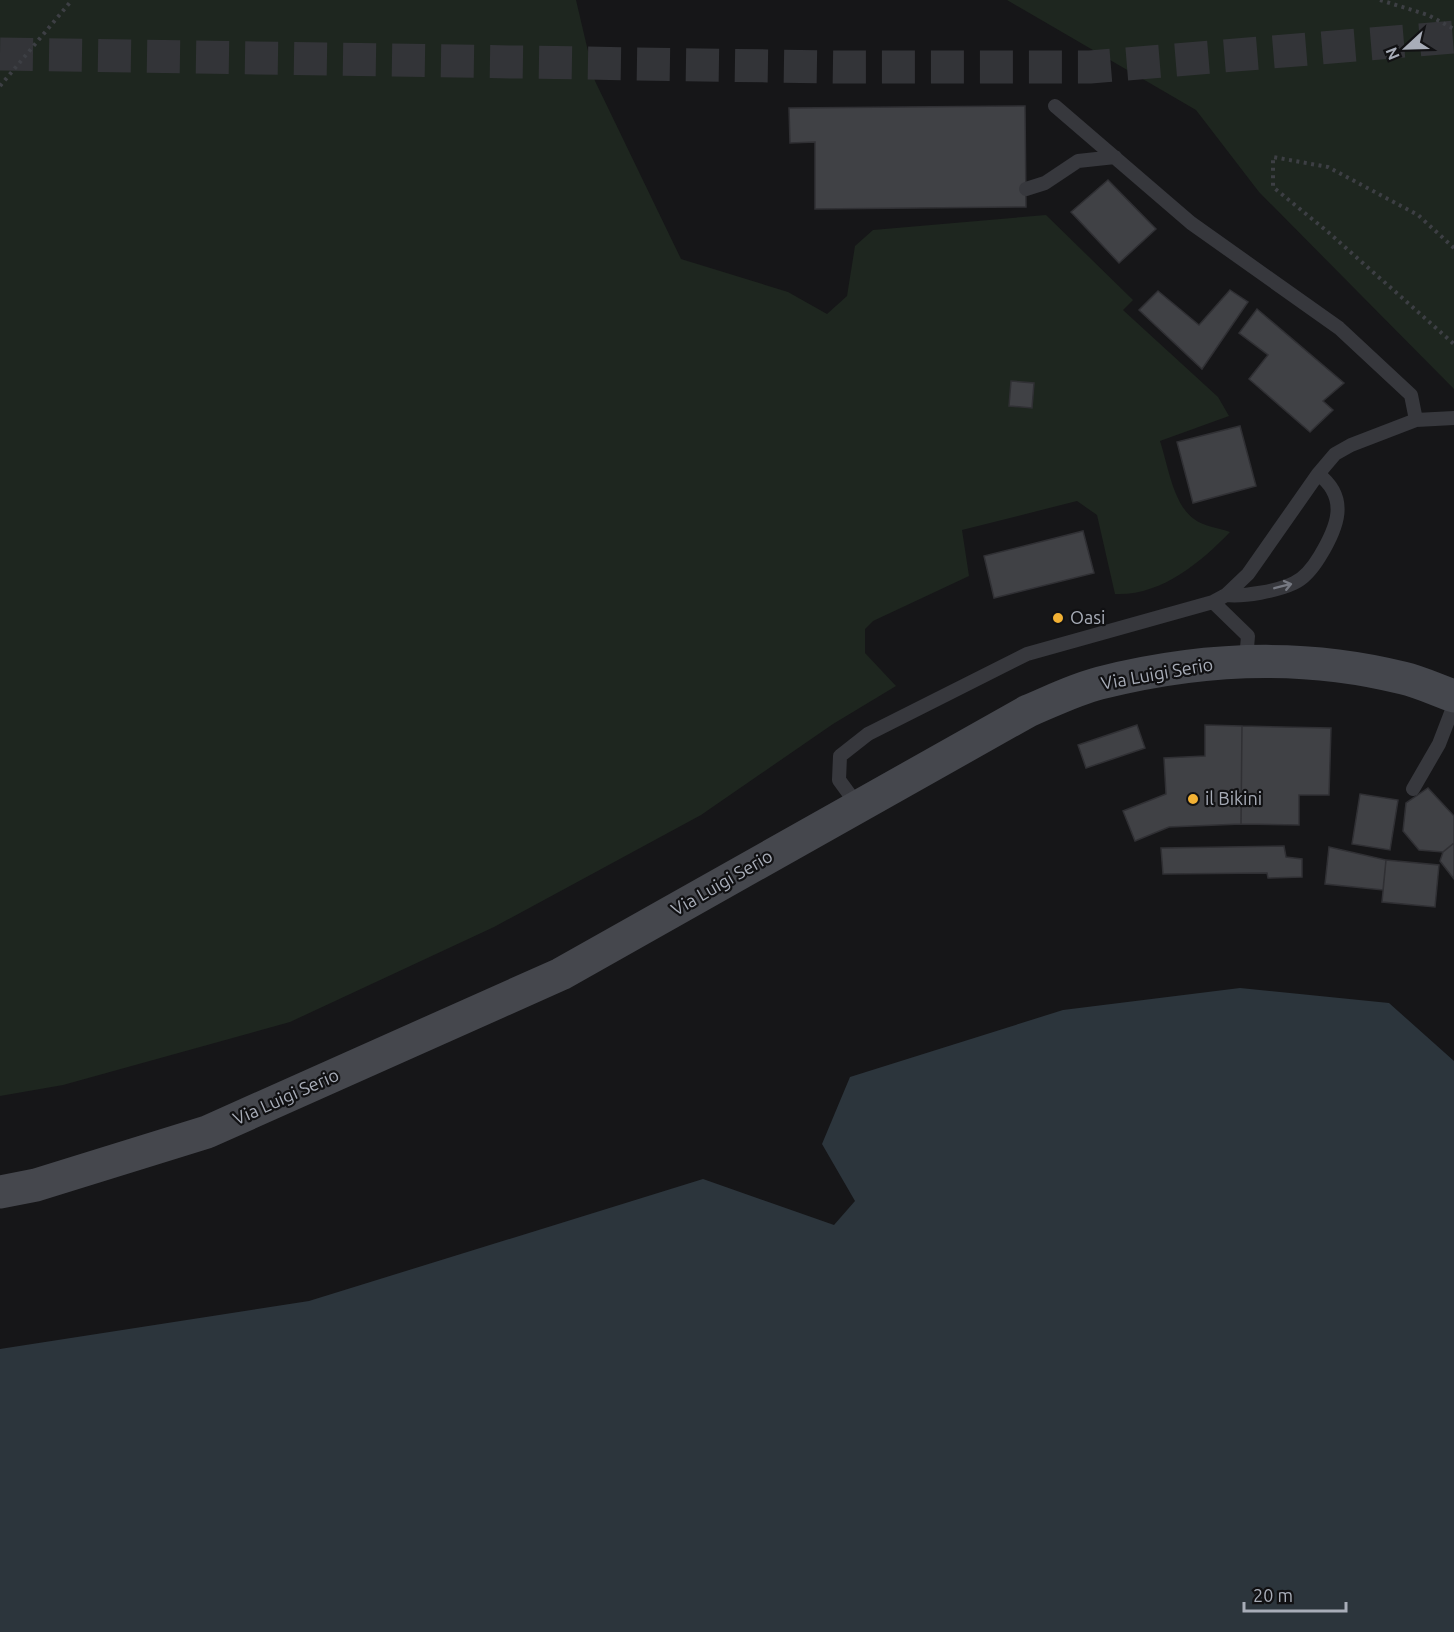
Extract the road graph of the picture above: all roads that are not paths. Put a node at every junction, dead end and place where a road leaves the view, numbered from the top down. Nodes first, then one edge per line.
1 (1055, 106) dead end
2 (1115, 157) junction
3 (1026, 189) dead end
4 (1454, 418) edge
5 (1416, 420) junction
6 (1318, 474) junction
7 (1219, 598) junction
8 (1246, 660) junction
9 (1454, 696) edge
10 (1454, 705) edge
11 (1413, 789) dead end
12 (858, 806) junction
13 (0, 1191) edge

1 - 2 lane
2 - 3 lane
2 - 5 lane
4 - 5 lane
5 - 6 lane
6 - 7 lane
7 -> 6 lane
7 - 8 lane
7 - 12 lane
8 - 9 main road, Via Luigi Serio
8 - 12 main road, Via Luigi Serio
10 - 11 lane
12 - 13 main road, Via Luigi Serio

